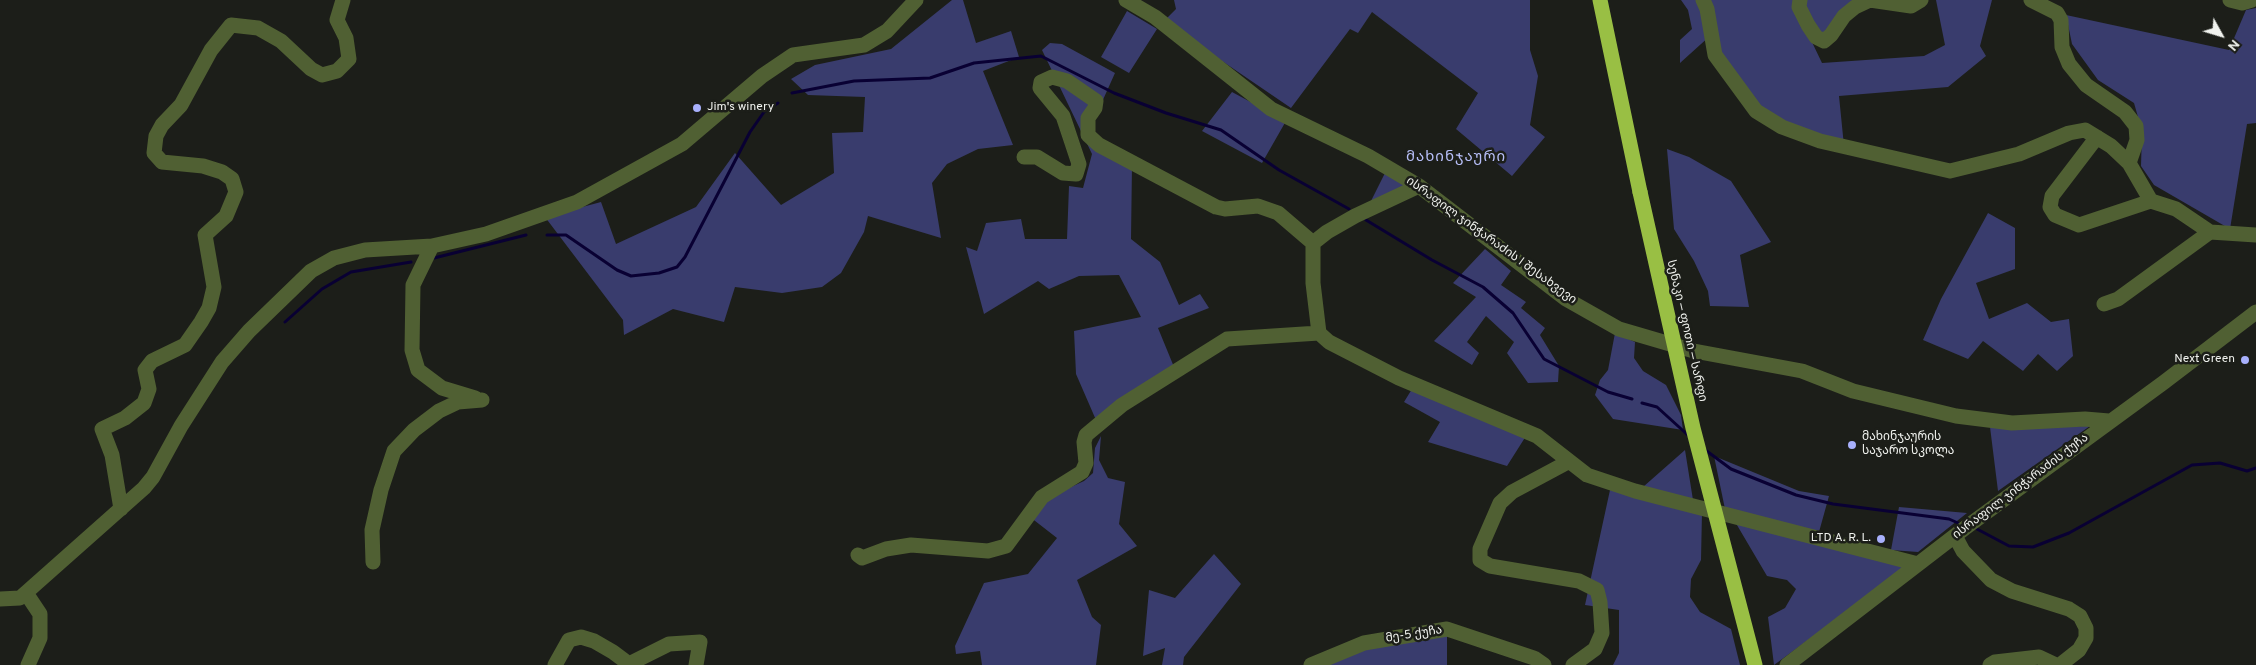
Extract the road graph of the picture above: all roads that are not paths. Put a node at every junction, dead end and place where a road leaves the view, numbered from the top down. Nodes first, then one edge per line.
1 (343, 0) edge
2 (916, 0) edge
3 (1126, 0) edge
4 (1600, 0) edge
5 (1703, 0) edge
6 (1800, 0) edge
7 (1921, 0) edge
8 (2031, 0) edge
9 (2230, 0) edge
10 (2252, 0) edge
11 (2098, 137) junction
12 (1024, 156) dead end
13 (2129, 163) junction
14 (1419, 186) junction
15 (2151, 200) junction
16 (2210, 232) junction
17 (2256, 235) edge
18 (1313, 243) junction
19 (432, 246) junction
20 (2104, 304) dead end
21 (2256, 312) edge
22 (1319, 333) junction
23 (2109, 421) junction
24 (1568, 462) junction
25 (121, 509) junction
26 (1955, 536) junction
27 (858, 555) dead end
28 (373, 562) dead end
29 (1918, 564) junction
30 (26, 592) junction
31 (0, 599) edge
32 (28, 665) edge
33 (555, 665) edge
34 (696, 665) edge
35 (1311, 665) edge
36 (1544, 665) edge
37 (1573, 665) edge
38 (1755, 665) edge
39 (1787, 665) edge
40 (1990, 665) edge
41 (2056, 665) edge
42 (2060, 665) edge

1 - 25 street
2 - 19 street
3 - 14 street, ისრაფილ ჯინჭარაძის I შესახვევი
4 - 38 highway, სენაკი — ფოთი — სარფი, bridge
5 - 11 street
6 - 7 street
8 - 13 street
9 - 10 street
11 - 13 street
11 - 15 street
12 - 18 street
13 - 15 street
14 - 18 street
14 - 23 street, ისრაფილ ჯინჭარაძის I შესახვევი
15 - 16 street
16 - 17 street
16 - 20 street
18 - 22 street
19 - 25 street
19 - 28 street
21 - 23 street, ისრაფილ ჯინჭარაძის ქუჩა
22 - 24 street
22 - 27 street
23 - 26 street, ისრაფილ ჯინჭარაძის ქუჩა
24 - 29 street
24 - 37 street
25 - 30 street
26 - 29 street, ისრაფილ ჯინჭარაძის ქუჩა
26 - 42 street
29 - 39 street, ისრაფილ ჯინჭარაძის ქუჩა
30 - 31 street
30 - 32 street
33 - 34 street
35 - 36 street, მე-5 ქუჩა
40 - 41 street

